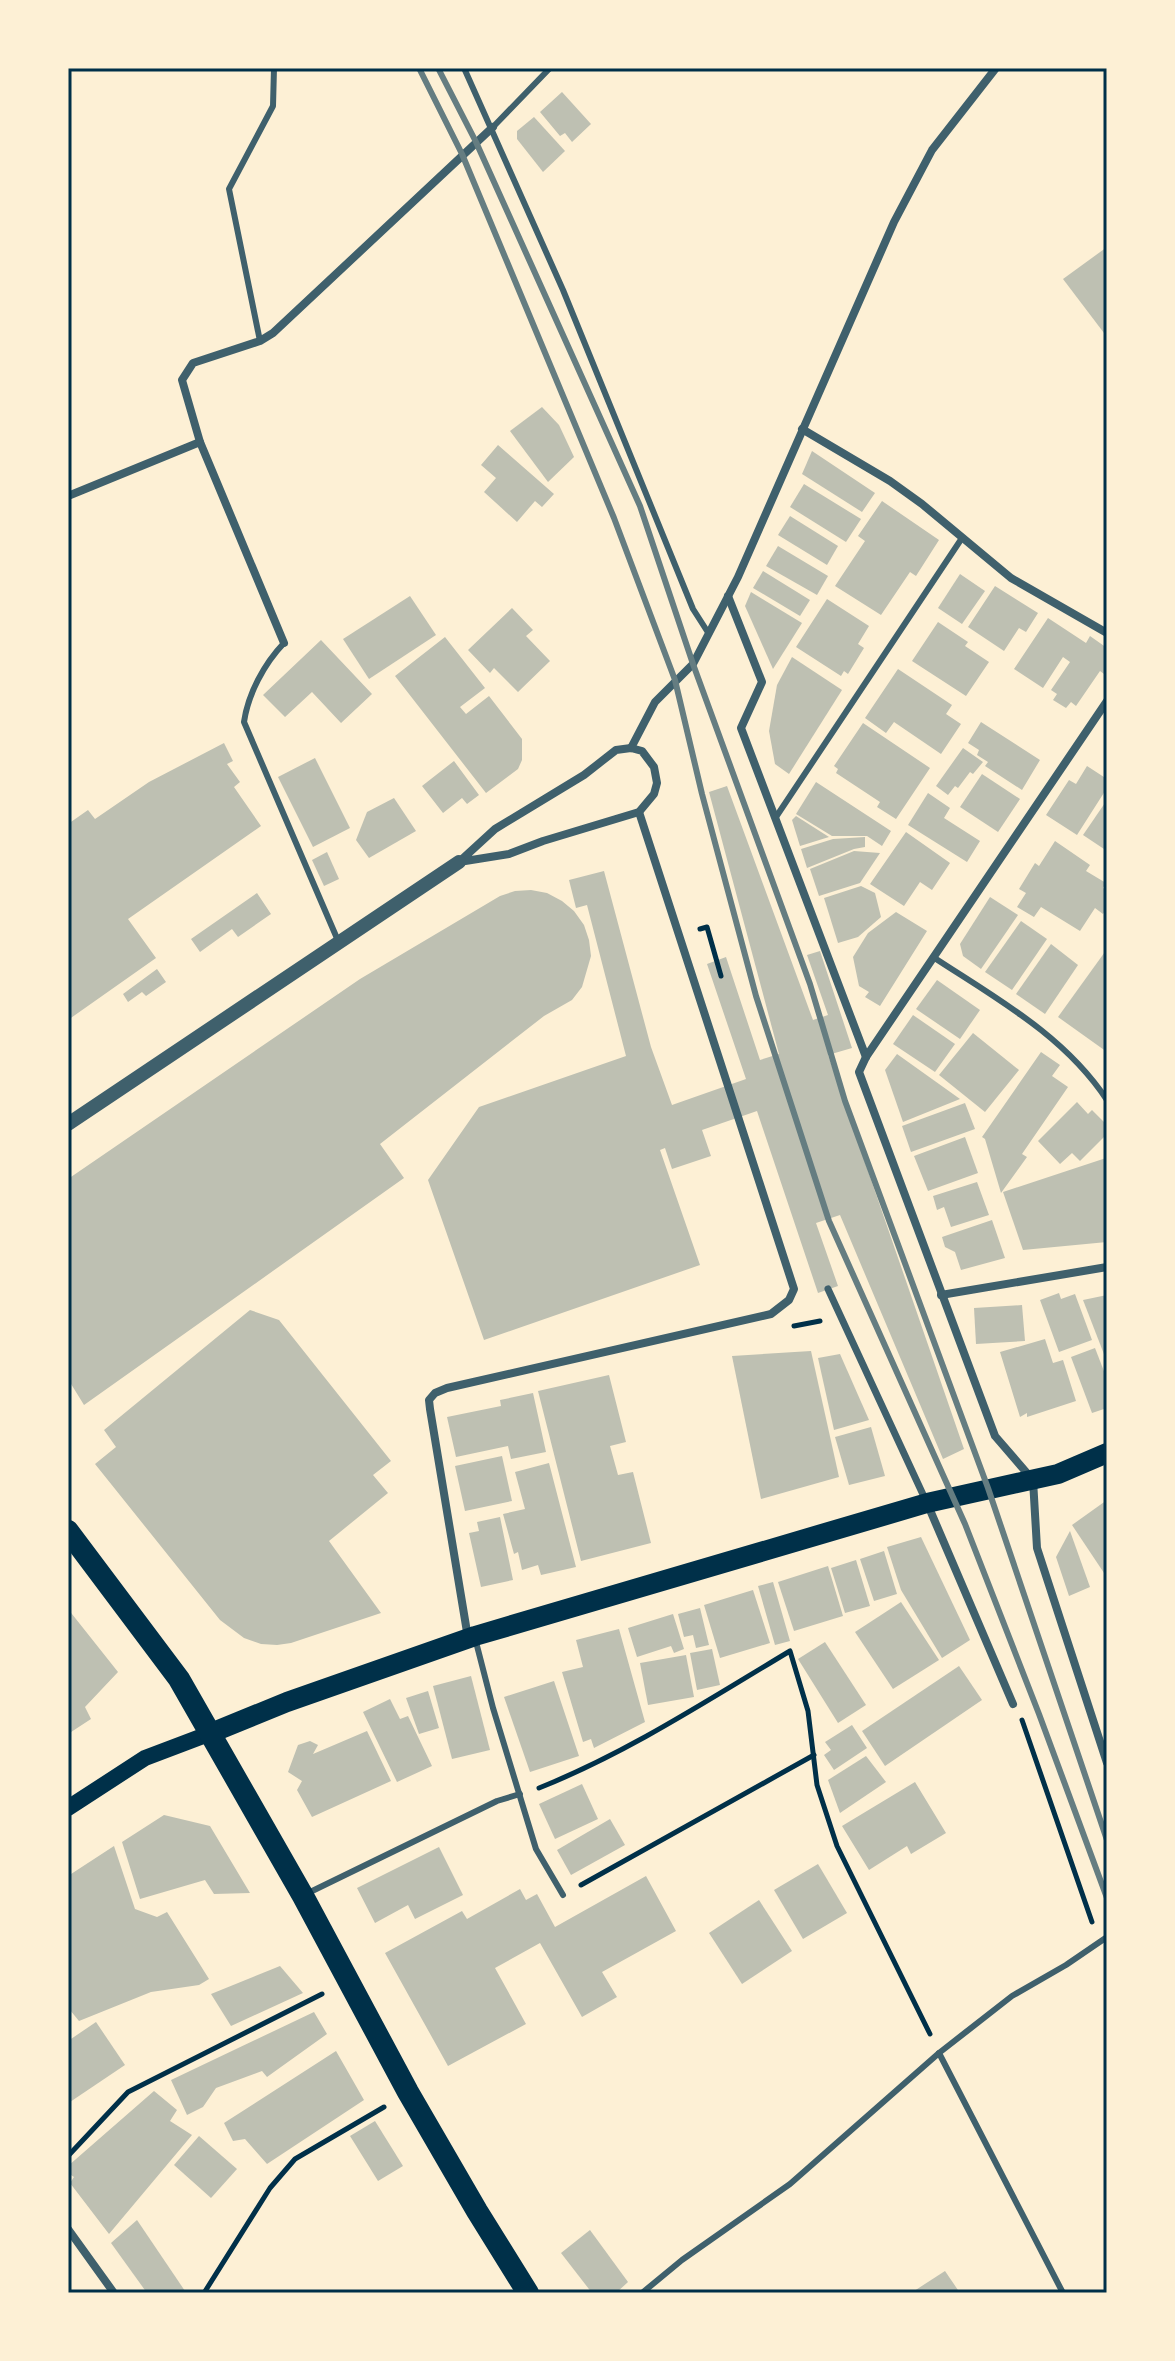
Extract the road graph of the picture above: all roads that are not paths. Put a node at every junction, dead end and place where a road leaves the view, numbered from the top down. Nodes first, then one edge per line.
1 (274, 68) edge
2 (464, 68) edge
3 (550, 68) edge
4 (996, 68) edge
5 (493, 127) junction
6 (260, 341) junction
7 (802, 429) junction
8 (200, 442) junction
9 (68, 496) edge
10 (962, 538) junction
11 (728, 596) junction
12 (1107, 633) edge
13 (709, 634) junction
14 (284, 643) joint
15 (1107, 701) edge
16 (631, 748) junction
17 (639, 812) junction
18 (776, 817) junction
19 (459, 862) junction
20 (339, 943) junction
21 (933, 957) junction
22 (866, 1057) junction
23 (1107, 1100) edge
24 (68, 1124) edge
25 (1107, 1267) edge
26 (828, 1289) dead end
27 (941, 1295) junction
28 (1107, 1453) edge
29 (1033, 1480) junction
30 (927, 1503) junction
31 (68, 1531) edge
32 (471, 1638) junction
33 (1013, 1704) road end
34 (211, 1733) junction
35 (1107, 1763) edge
36 (520, 1794) junction
37 (68, 1808) edge
38 (563, 1895) road end
39 (303, 1896) junction
40 (1107, 1937) edge
41 (939, 2053) junction
42 (68, 2229) edge
43 (114, 2293) edge
44 (528, 2293) edge
45 (642, 2293) edge
46 (1063, 2293) edge

1 - 6 lane
2 - 5 lane
3 - 5 lane
4 - 7 street
5 - 6 street
5 - 13 lane
6 - 8 street
7 - 10 street
7 - 11 street
8 - 9 street
8 - 14 street
10 - 12 street
10 - 18 lane
11 - 13 street
11 - 18 street
13 - 16 street
14 - 20 lane
15 - 21 street
16 - 17 street
16 - 19 street
17 - 19 street
17 - 32 street
18 - 22 street
19 - 20 street
20 - 24 street
21 - 22 street
21 - 23 lane
22 - 27 street
25 - 27 street
26 - 30 street
27 - 29 street
28 - 29 main road
29 - 30 main road
29 - 35 street
30 - 32 main road
30 - 33 street
31 - 34 highway
32 - 34 main road
32 - 36 lane
34 - 37 main road
34 - 39 highway
36 - 38 lane
36 - 39 lane
39 - 44 highway
40 - 41 lane
41 - 45 lane
41 - 46 lane
42 - 43 street

